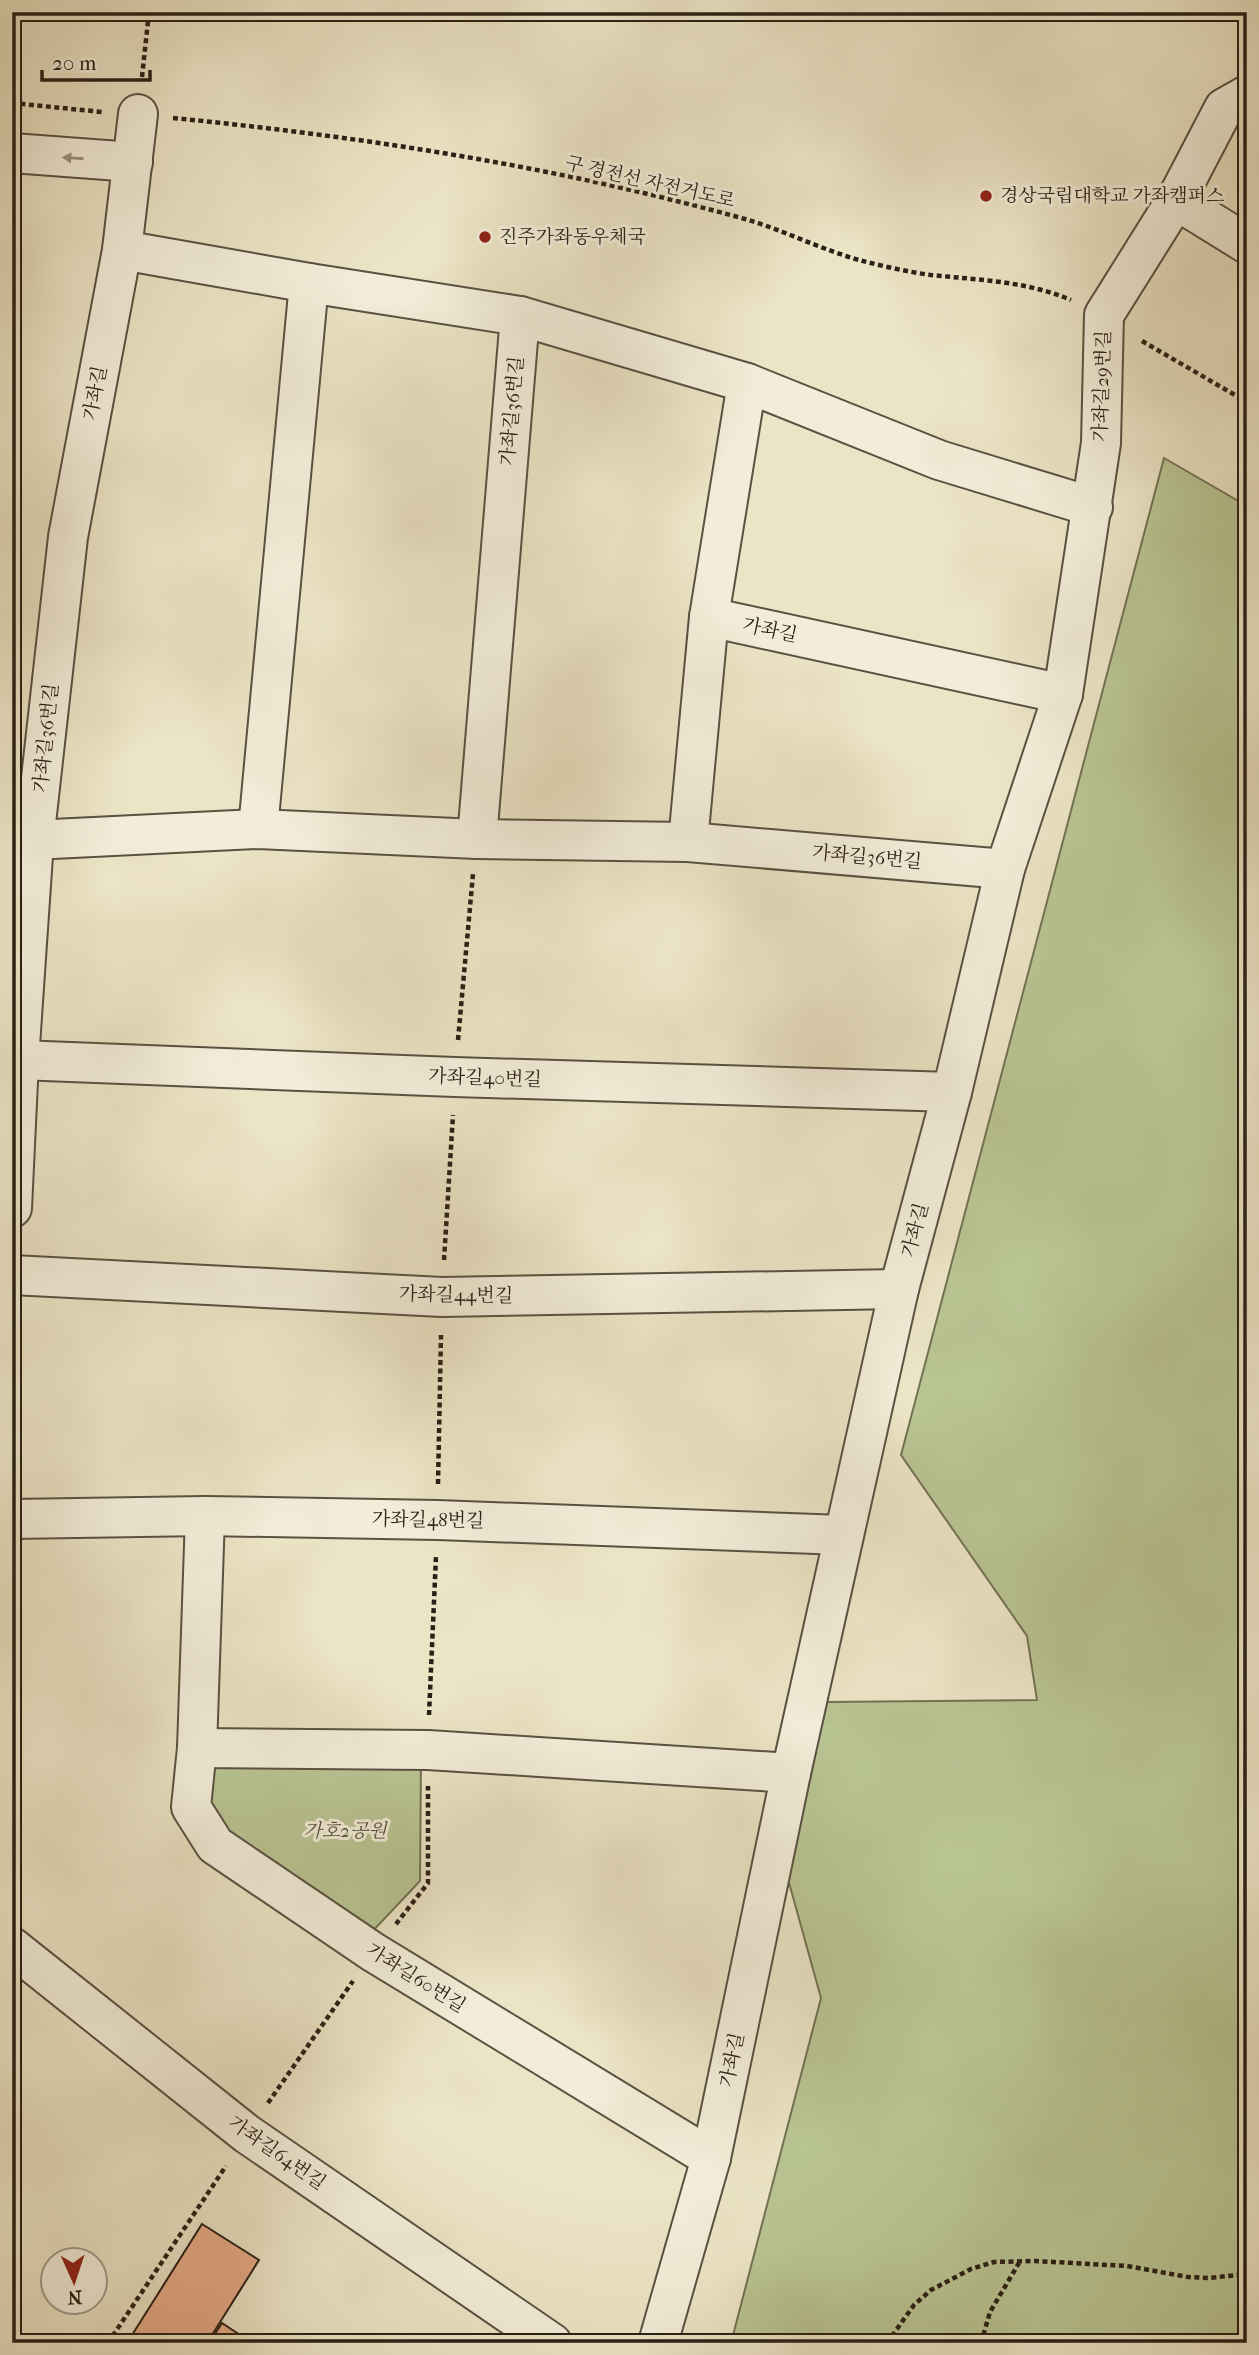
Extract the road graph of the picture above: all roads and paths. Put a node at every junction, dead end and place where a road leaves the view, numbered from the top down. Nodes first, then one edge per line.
1 (149, 12) edge
2 (1247, 95) edge
3 (12, 103) edge
4 (123, 113) junction
5 (12, 153) edge
6 (133, 162) junction
7 (1175, 200) junction
8 (1247, 244) edge
9 (122, 250) junction
10 (309, 283) junction
11 (1104, 315) junction
12 (520, 316) junction
13 (747, 383) junction
14 (1247, 402) edge
15 (1093, 507) junction
16 (68, 537) joint
17 (709, 617) junction
18 (1063, 694) junction
19 (258, 829) junction
20 (477, 839) junction
21 (23, 841) edge
22 (688, 842) junction
23 (1005, 869) junction
24 (19, 1060) junction
25 (455, 1077) junction
26 (952, 1092) junction
27 (12, 1208) edge
28 (12, 1275) edge
29 (900, 1289) junction
30 (442, 1297) junction
31 (205, 1516) junction
32 (12, 1519) edge
33 (438, 1520) junction
34 (843, 1535) junction
35 (197, 1748) junction
36 (428, 1749) junction
37 (790, 1773) junction
38 (12, 1947) edge
39 (373, 1952) junction
40 (247, 2134) junction
41 (711, 2158) junction
42 (1020, 2262) junction
43 (1247, 2274) edge
44 (108, 2343) edge
45 (552, 2343) edge
46 (658, 2343) edge
47 (887, 2343) edge
48 (981, 2343) edge

1 - 4 path
2 - 7 street, 가좌길29번길
3 - 4 path, 구 경전선 자전거도로
4 - 6 street, 가좌길
4 - 11 path, 구 경전선 자전거도로
6 -> 5 street
6 - 9 street, 가좌길
7 - 8 street
7 - 11 street, 가좌길29번길
9 - 10 street
9 - 16 street, 가좌길
10 - 12 street
10 - 19 street
11 - 14 path, 구 경전선 자전거도로
11 - 15 street, 가좌길29번길
12 - 13 street
12 - 20 street, 가좌길36번길
13 - 15 street
13 - 17 street
15 - 18 street, 가좌길
16 - 21 street, 가좌길36번길
17 - 18 street, 가좌길
17 - 22 street
18 - 23 street, 가좌길
19 - 20 street, 가좌길36번길
19 - 21 street, 가좌길36번길
20 - 22 street, 가좌길36번길
20 - 25 path
21 - 24 street
22 - 23 street, 가좌길36번길
23 - 26 street, 가좌길
24 - 25 street, 가좌길40번길
24 - 27 street
25 - 26 street, 가좌길40번길
25 - 30 path
26 - 29 street, 가좌길
28 - 30 street, 가좌길44번길
29 - 30 street, 가좌길44번길
29 - 34 street, 가좌길
30 - 33 path
31 - 32 street, 가좌길48번길
31 - 33 street, 가좌길48번길
31 - 35 street, 가좌길60번길
33 - 34 street, 가좌길48번길
33 - 36 path
34 - 37 street, 가좌길
35 - 36 street
35 - 39 street, 가좌길60번길
36 - 37 street
36 - 39 path
37 - 41 street, 가좌길
38 - 40 street, 가좌길64번길
39 - 40 path
39 - 41 street, 가좌길60번길
40 - 44 path
40 - 45 street, 가좌길64번길
41 - 46 street, 가좌길
42 - 43 path
42 - 47 path
42 - 48 path

